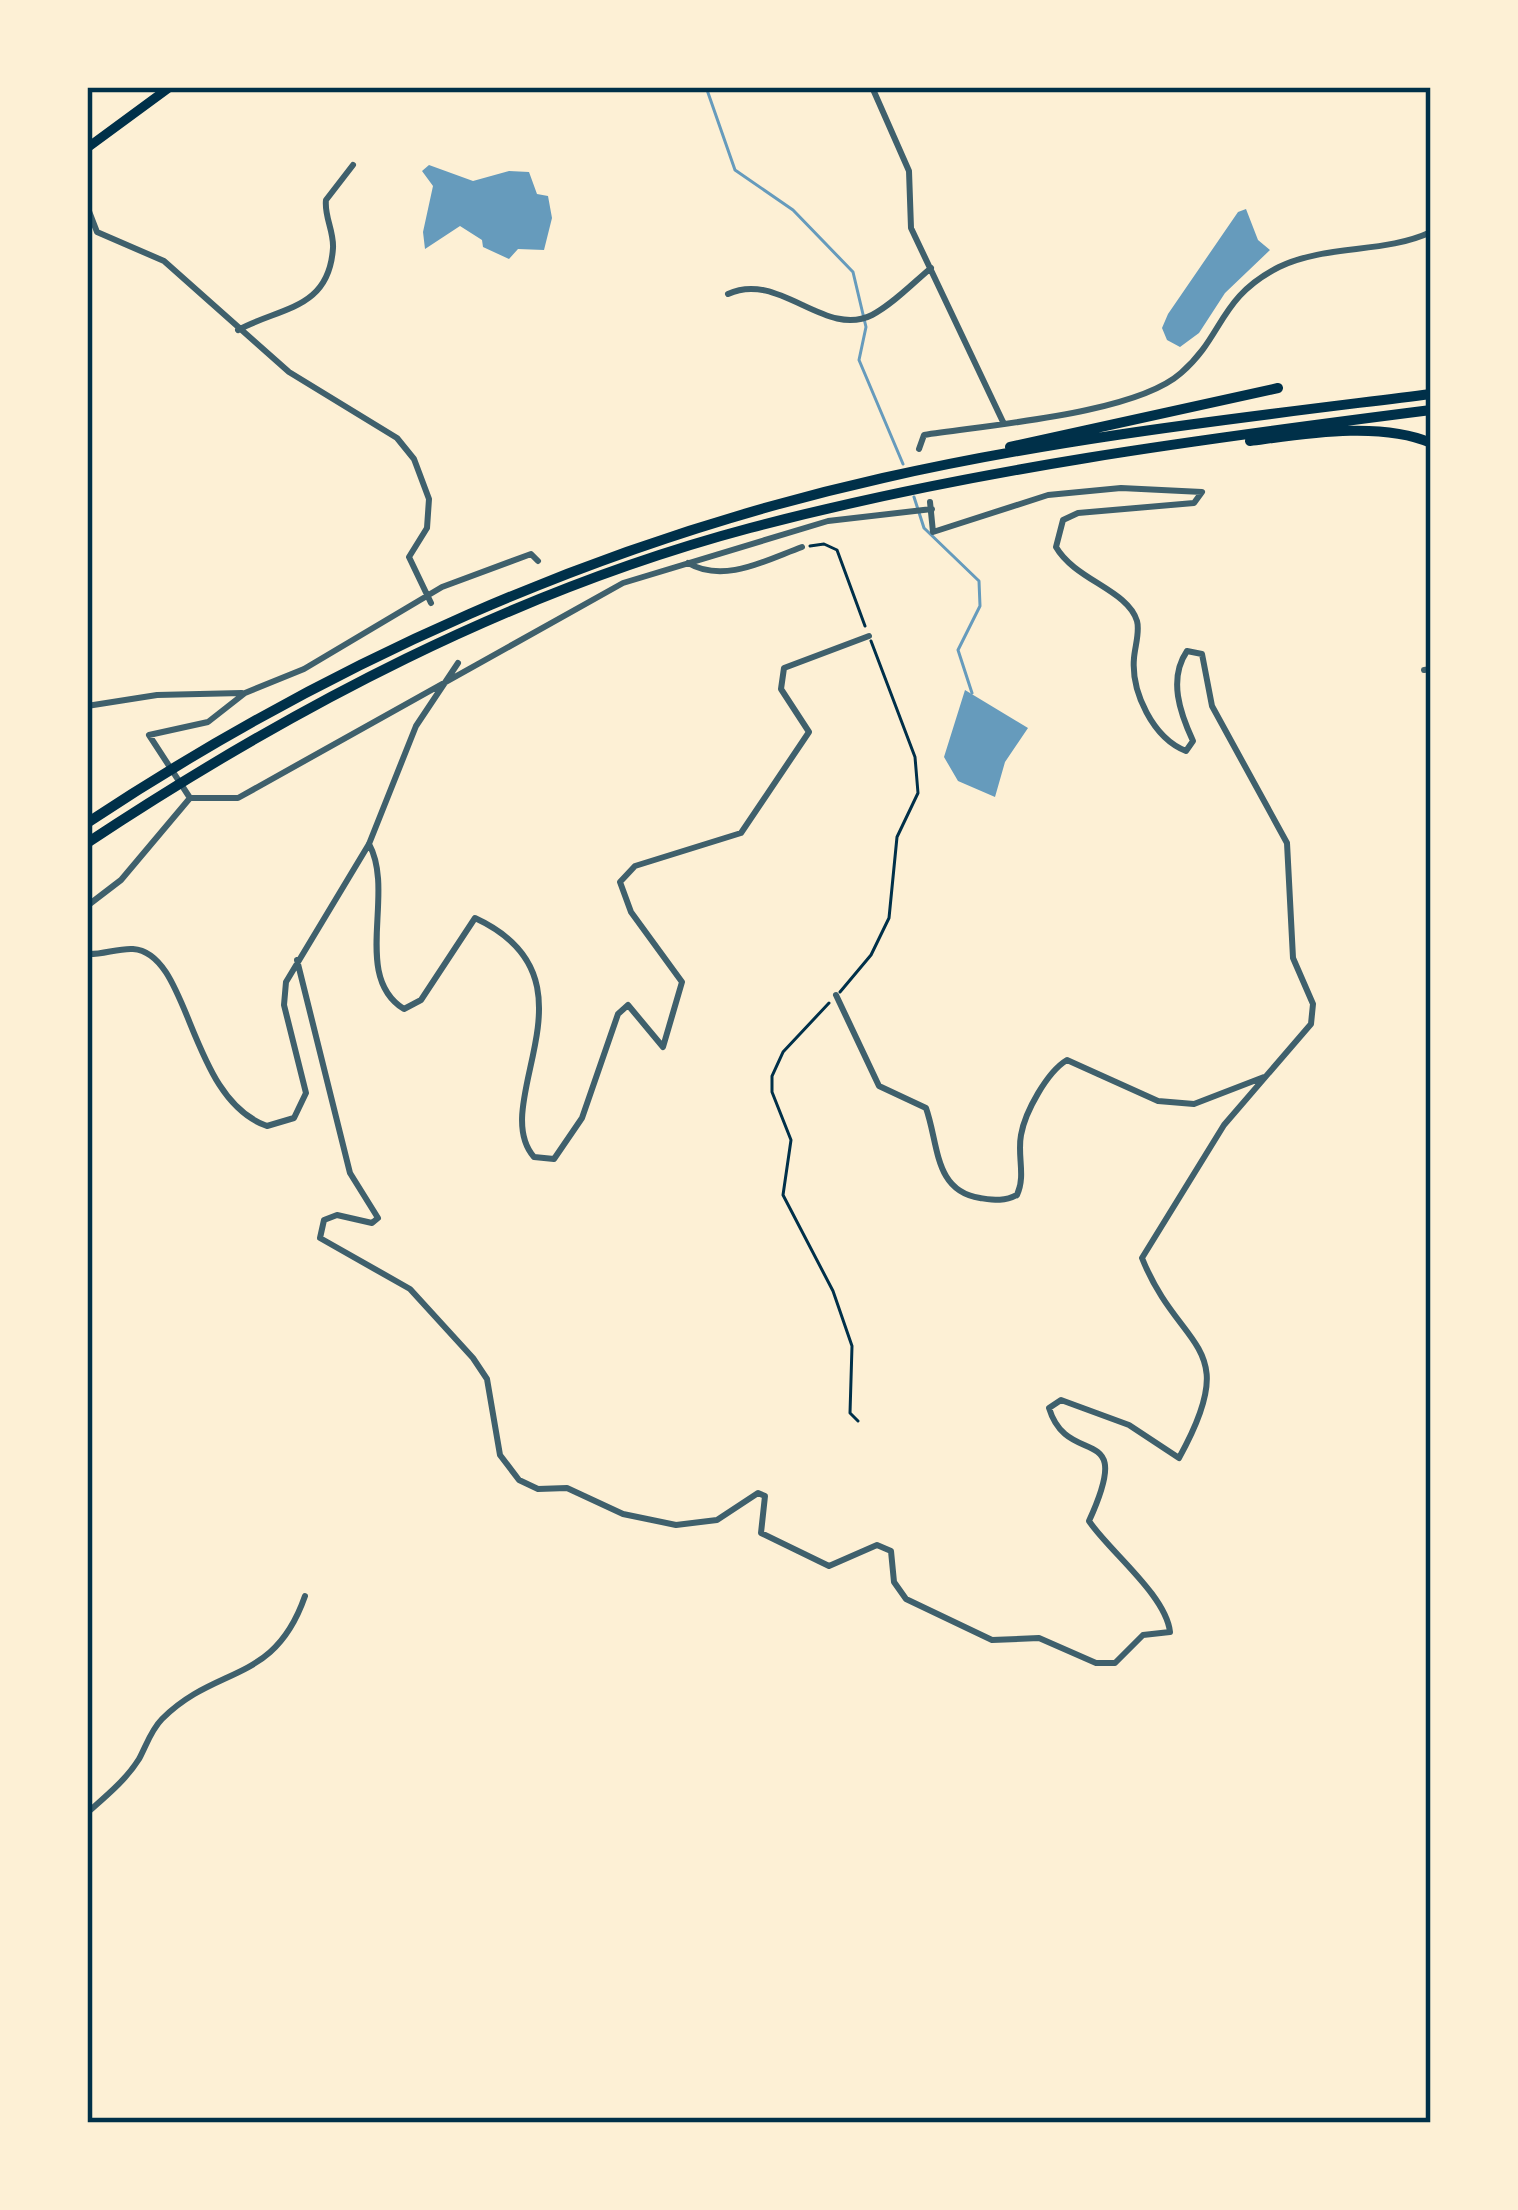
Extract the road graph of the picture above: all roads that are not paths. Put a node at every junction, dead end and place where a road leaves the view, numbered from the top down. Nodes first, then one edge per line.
1 (170, 87) edge
2 (872, 87) edge
3 (87, 148) edge
4 (353, 165) dead end
5 (87, 206) edge
6 (1431, 232) edge
7 (932, 268) junction
8 (728, 294) dead end
9 (238, 330) junction
10 (1278, 388) dead end
11 (1431, 394) edge
12 (1431, 410) edge
13 (1004, 424) junction
14 (1431, 443) edge
15 (919, 449) dead end
16 (1056, 463) junction
17 (885, 478) junction
18 (802, 548) road end
19 (538, 561) dead end
20 (688, 563) junction
21 (429, 600) junction
22 (555, 603) dead end
23 (560, 614) junction
24 (869, 636) road end
25 (458, 663) dead end
26 (437, 688) junction
27 (245, 693) junction
28 (87, 706) edge
29 (190, 798) junction
30 (87, 824) edge
31 (87, 843) edge
32 (370, 844) junction
33 (87, 906) edge
34 (87, 954) edge
35 (297, 959) junction
36 (836, 995) road end
37 (1267, 1076) junction
38 (305, 1596) dead end
39 (87, 1813) edge

1 - 3 highway
2 - 7 street
4 - 9 street
5 - 9 street
6 - 13 street
7 - 8 street
7 - 13 street
9 - 21 street
10 - 17 highway
11 - 17 highway
12 - 16 highway
13 - 15 street
14 - 16 highway
16 - 31 highway
17 - 30 highway
18 - 20 street
19 - 21 street
20 - 23 street
20 - 37 street
21 - 27 street
22 - 23 street
23 - 26 street
24 - 32 street
25 - 26 street
26 - 29 street
26 - 32 street
27 - 28 street
27 - 29 street
29 - 33 street
32 - 35 street
34 - 35 street
35 - 37 street
36 - 37 street
38 - 39 street

